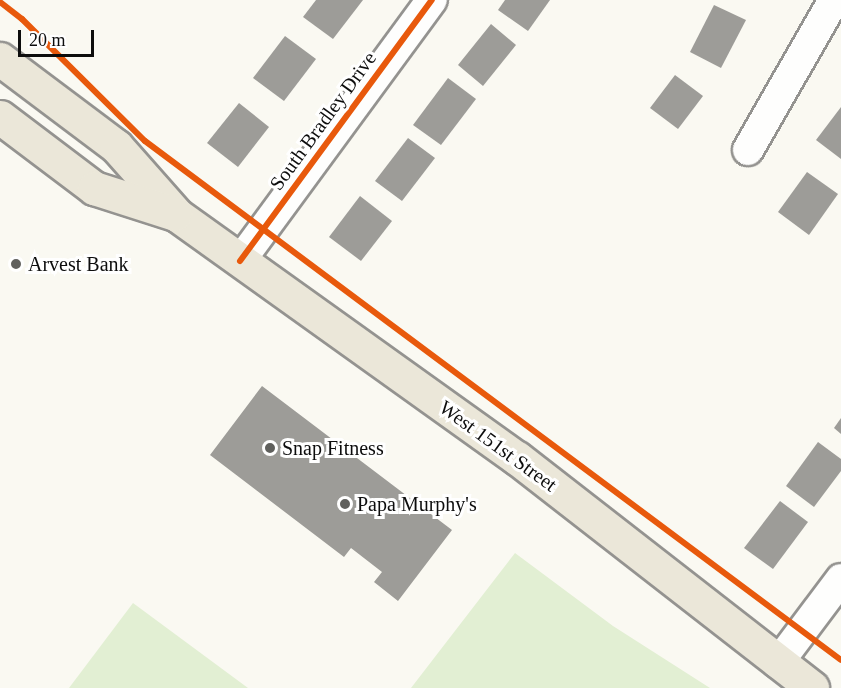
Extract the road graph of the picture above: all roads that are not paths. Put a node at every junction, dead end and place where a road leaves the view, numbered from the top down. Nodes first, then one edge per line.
1 (432, 0) edge
2 (834, 0) edge
3 (0, 59) edge
4 (0, 117) edge
5 (748, 150) dead end
6 (177, 214) junction
7 (240, 261) junction
8 (841, 579) edge
9 (778, 663) junction
10 (812, 688) edge

1 - 7 street, South Bradley Drive
2 - 5 street
3 - 6 main road, West 151st Street
4 - 6 main road, West 151st Street
6 - 7 main road, West 151st Street
7 - 9 main road, West 151st Street
8 - 9 street
9 - 10 main road, West 151st Street

